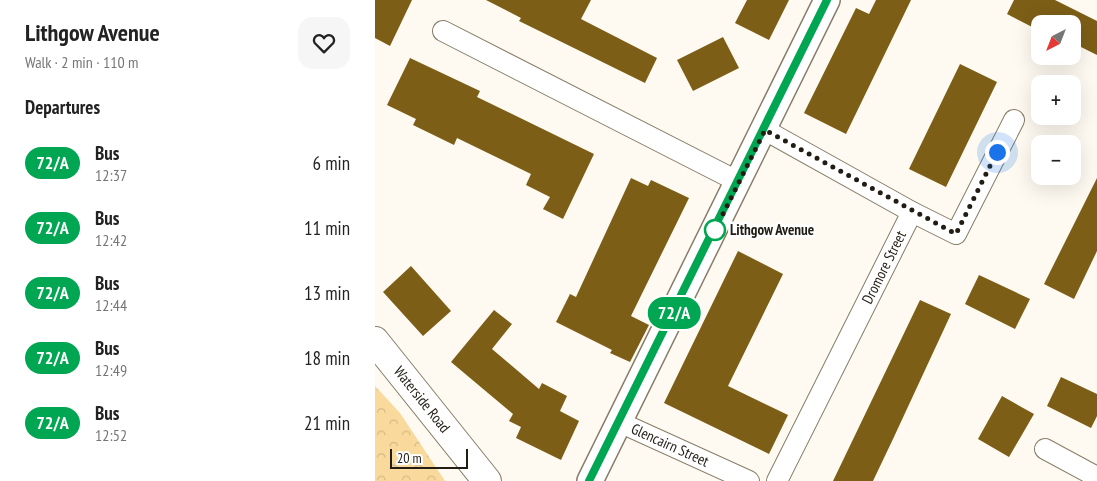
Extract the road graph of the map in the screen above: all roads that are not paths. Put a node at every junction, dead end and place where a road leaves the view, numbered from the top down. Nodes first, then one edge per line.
1 (827, 0) edge
2 (443, 31) dead end
3 (1014, 120) dead end
4 (765, 130) junction
5 (739, 182) junction
6 (912, 212) junction
7 (375, 341) edge
8 (619, 422) junction
9 (1045, 449) dead end
10 (1097, 477) edge
11 (487, 481) edge
12 (589, 481) edge
13 (749, 481) edge
14 (777, 481) edge

1 - 4 street
2 - 5 street
3 - 6 street, Dromore Street
4 - 5 street
4 - 6 street
5 - 8 street
6 - 14 street, Dromore Street
7 - 11 main road, Waterside Road
8 - 12 street
8 - 13 street, Glencairn Street
9 - 10 street

